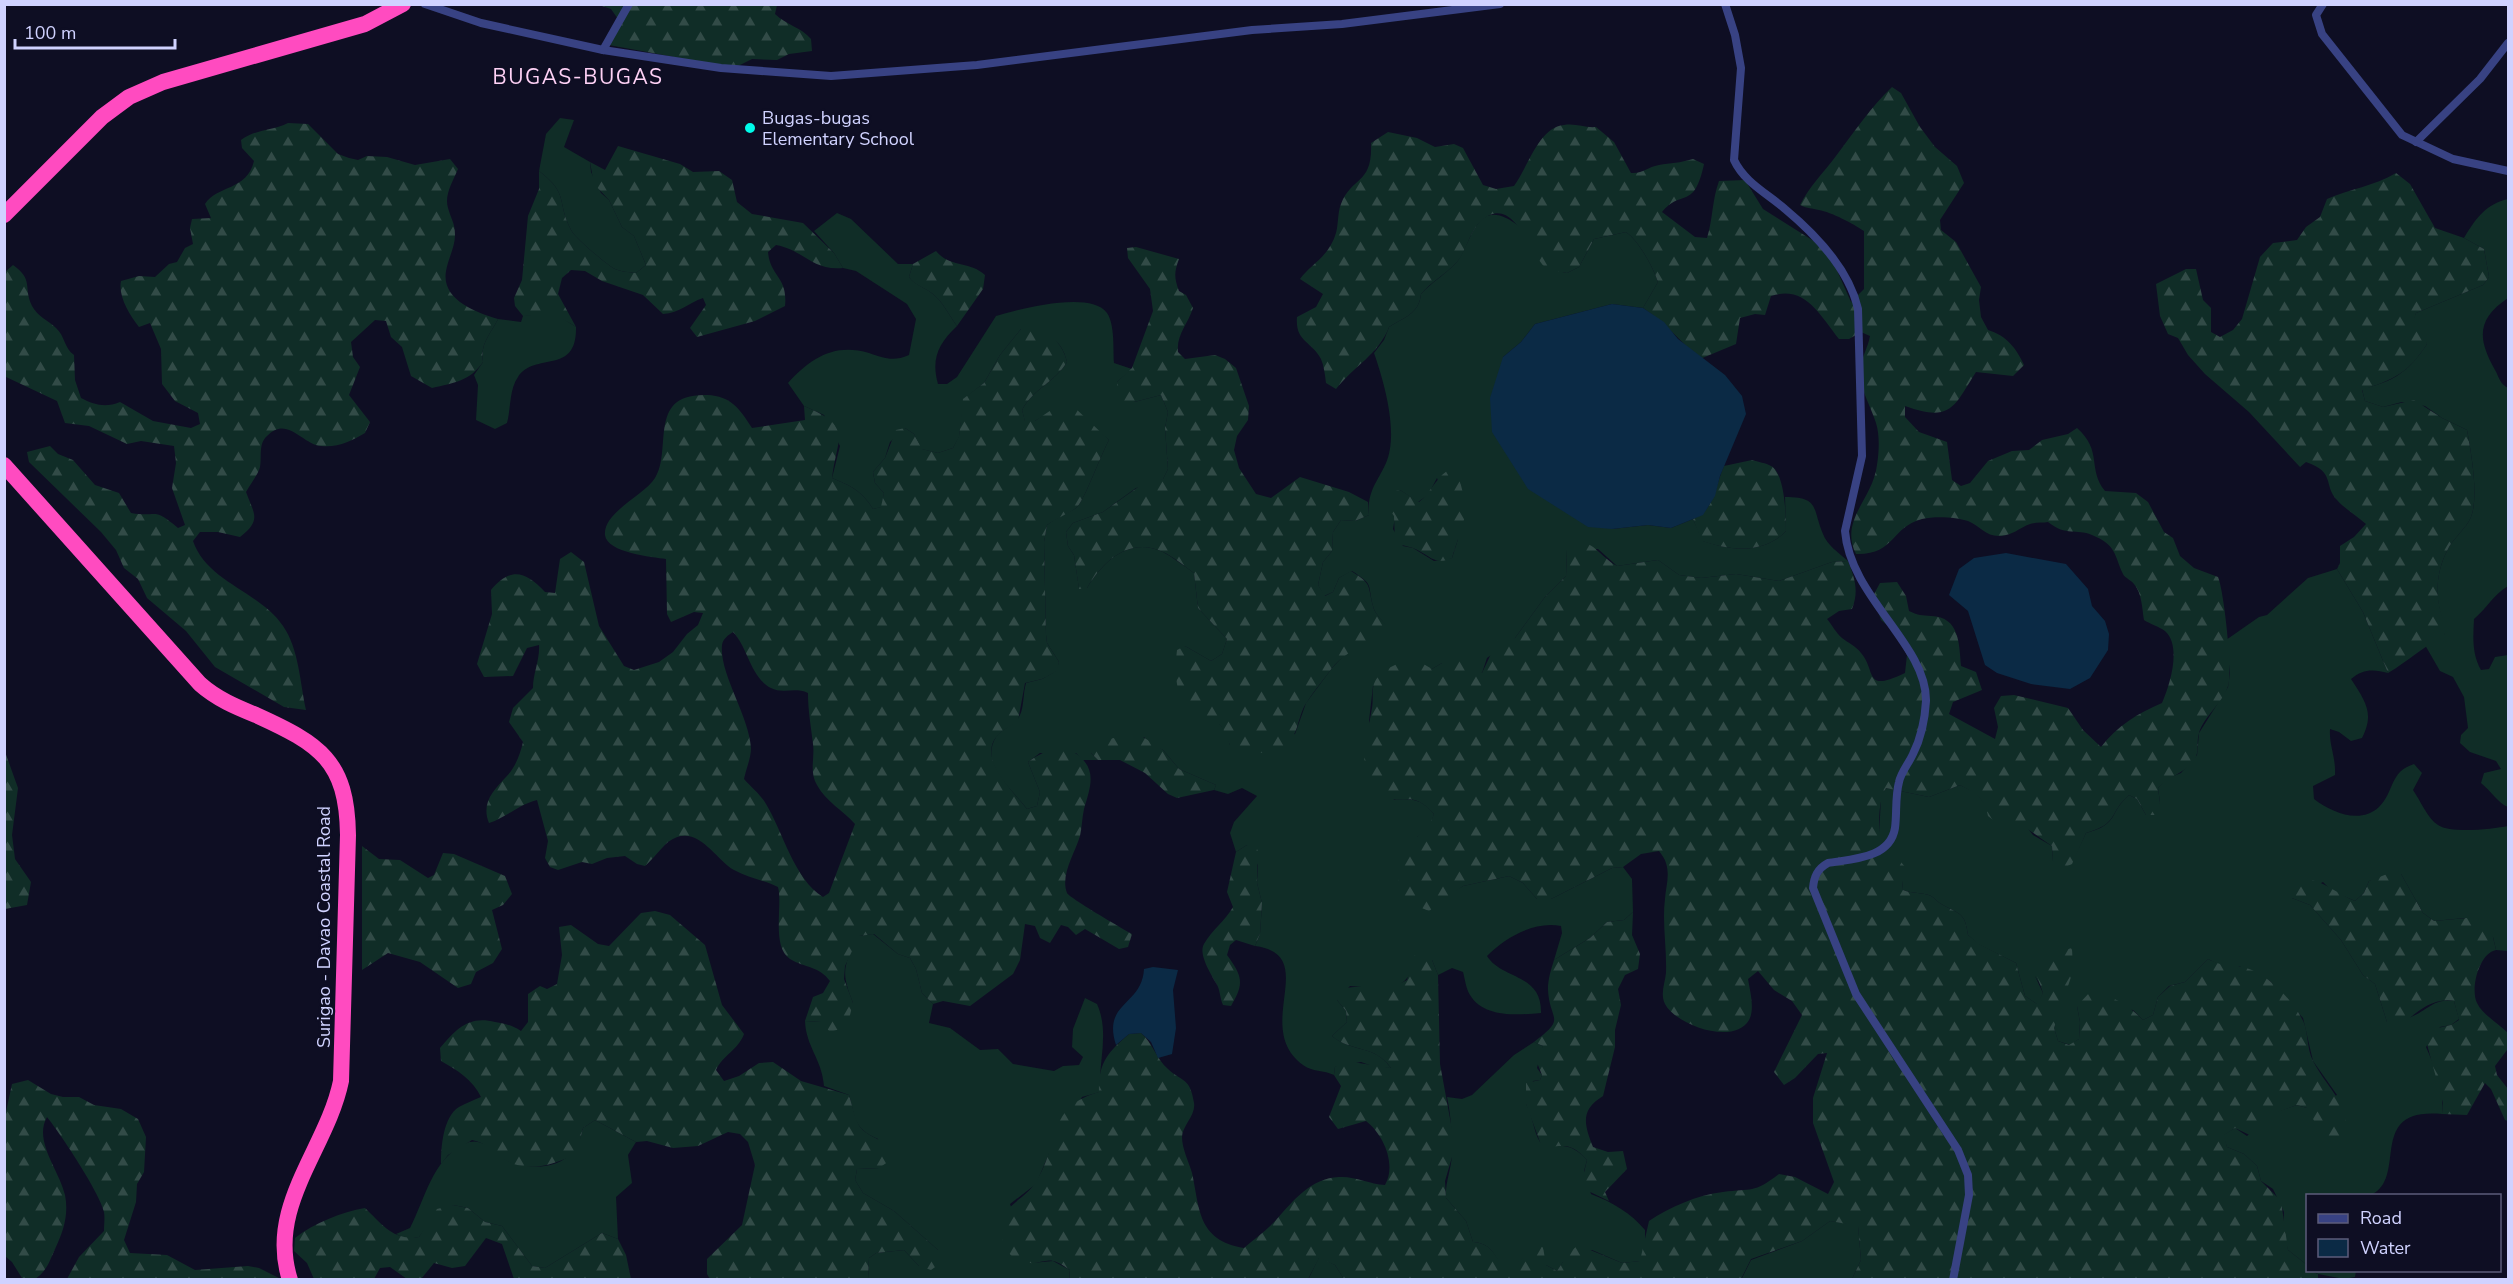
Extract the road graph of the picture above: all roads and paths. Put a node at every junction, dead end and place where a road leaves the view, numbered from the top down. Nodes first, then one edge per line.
1 (403, 4) edge
2 (425, 4) edge
3 (629, 4) edge
4 (1500, 4) edge
5 (1725, 4) edge
6 (2323, 4) edge
7 (2508, 43) edge
8 (603, 50) junction
9 (2416, 142) junction
10 (2508, 171) edge
11 (4, 215) edge
12 (4, 465) edge
13 (290, 1280) edge
14 (1953, 1280) edge

1 - 11 highway
2 - 8 street
3 - 8 street
4 - 8 street
5 - 14 street
6 - 9 street
7 - 9 street
9 - 10 street
12 - 13 highway, Surigao - Davao Coastal Road

